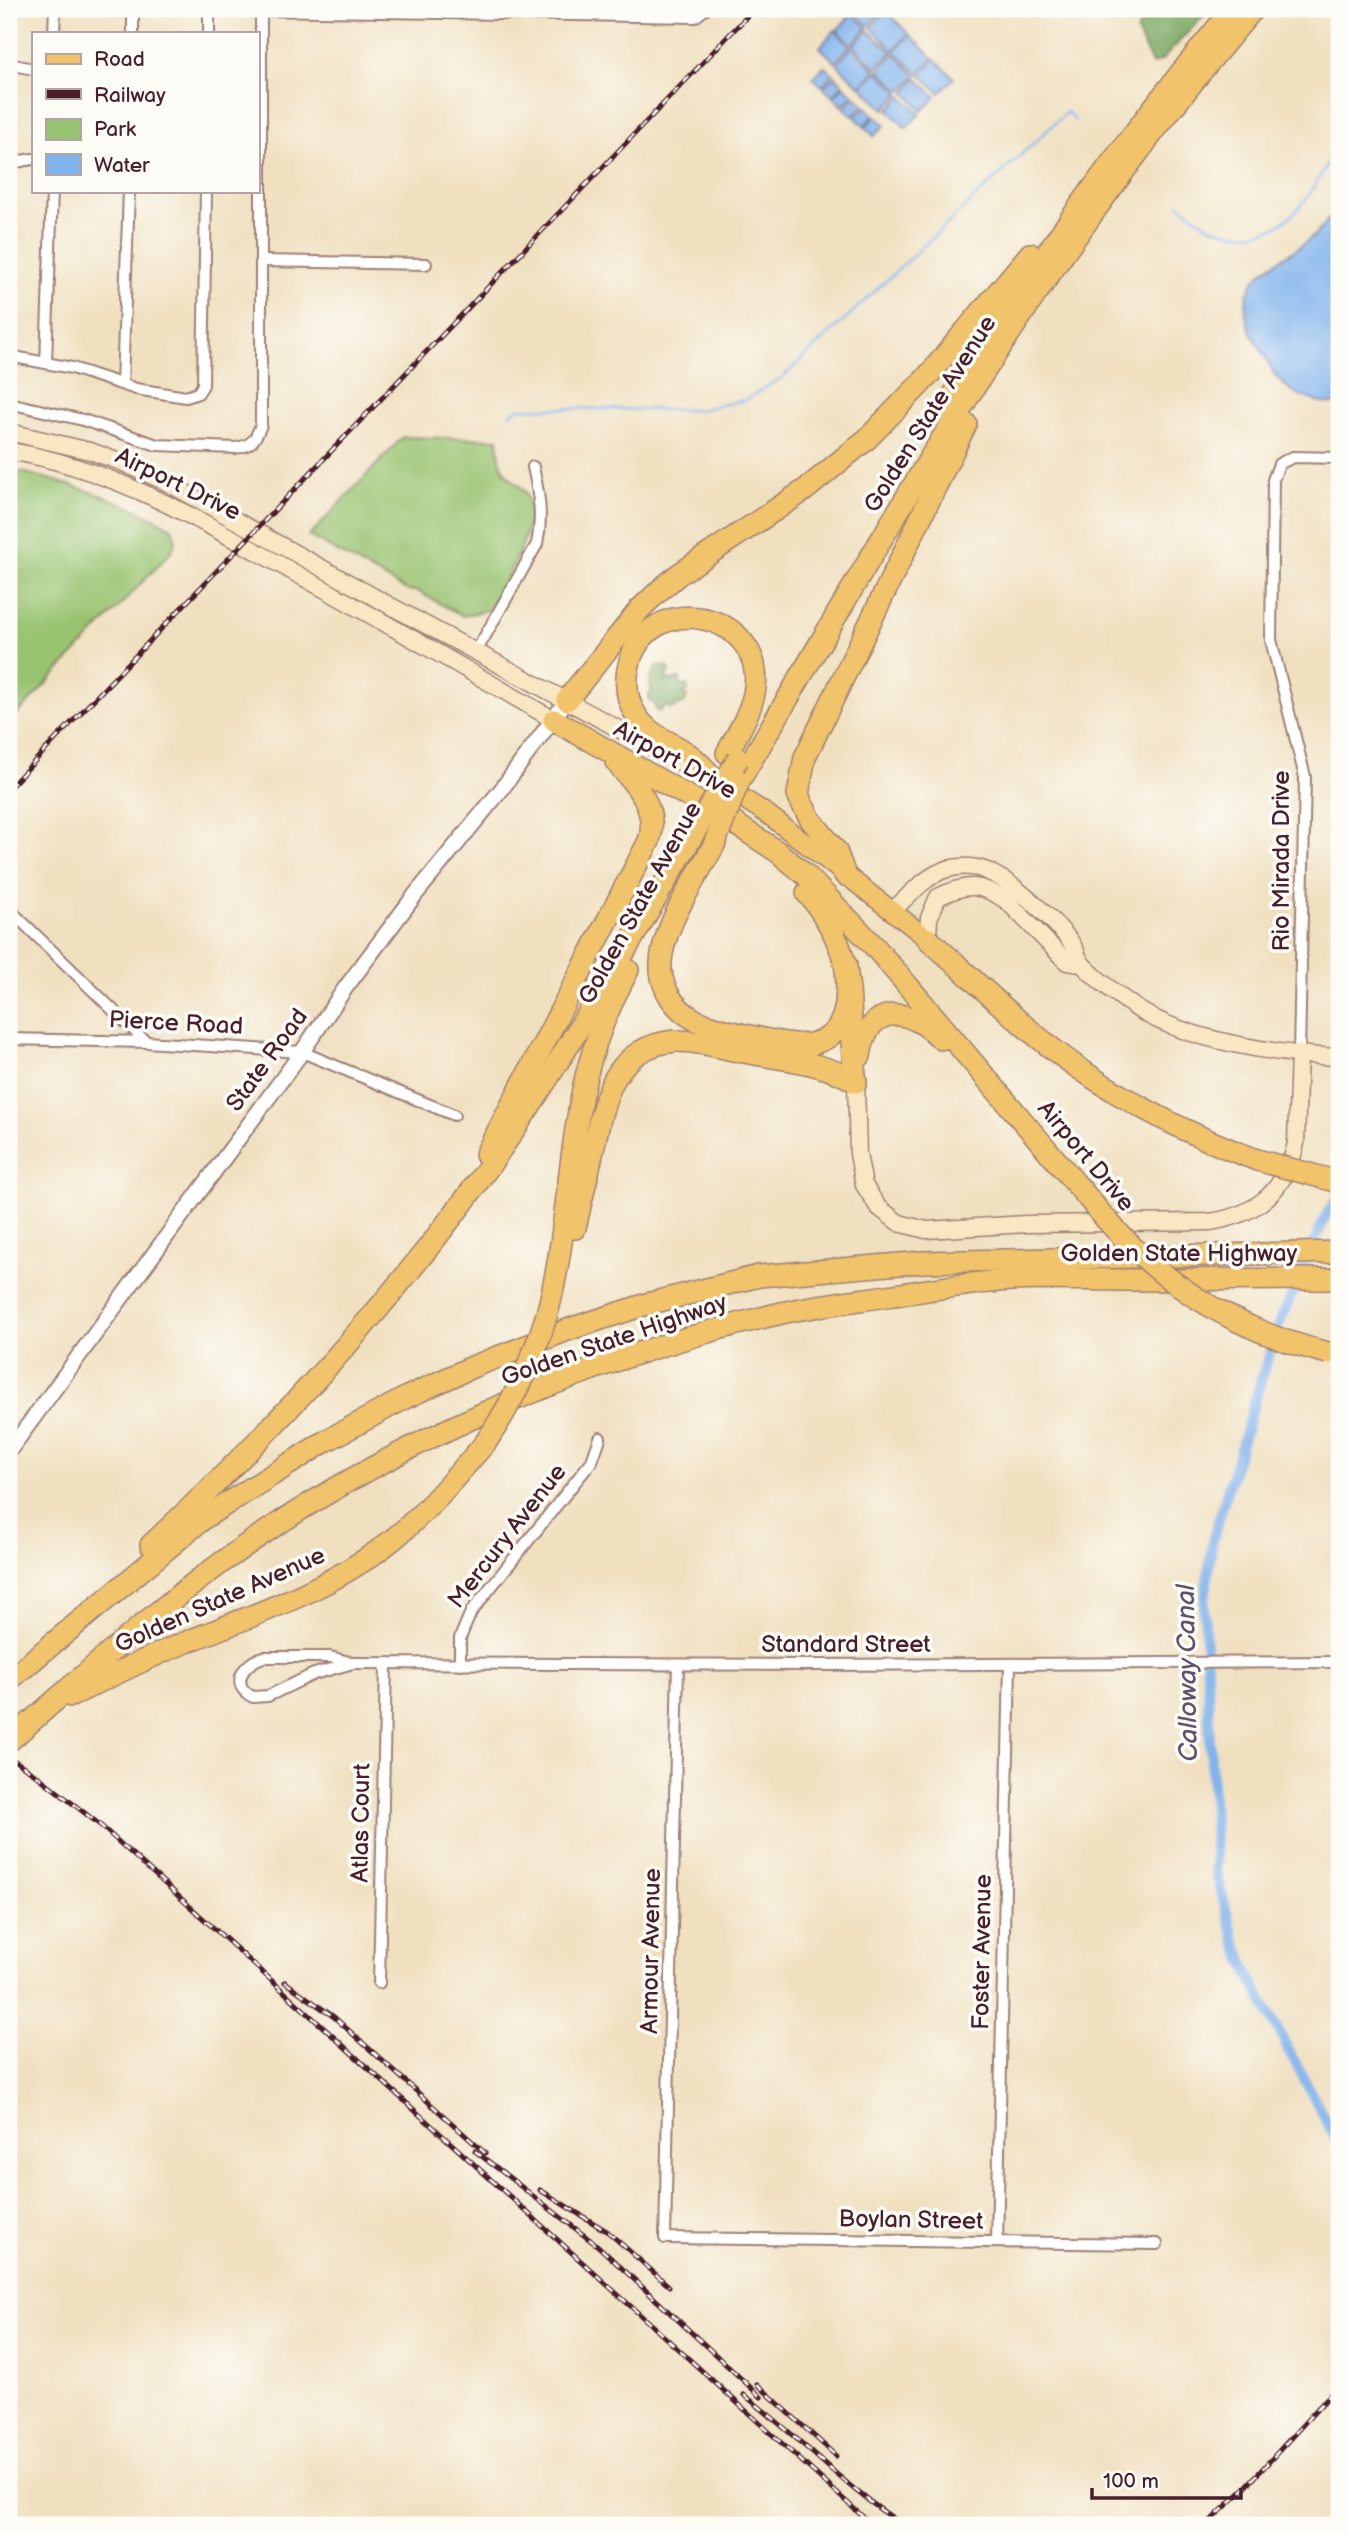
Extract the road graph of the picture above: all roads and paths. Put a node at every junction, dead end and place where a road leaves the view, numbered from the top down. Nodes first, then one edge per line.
1 (55, 9) edge
2 (133, 9) edge
3 (209, 9) edge
4 (261, 9) edge
5 (705, 9) edge
6 (1233, 9) edge
7 (1253, 9) edge
8 (502, 11) edge
9 (54, 32) edge
10 (133, 32) edge
11 (209, 32) edge
12 (9, 64) edge
13 (32, 69) edge
14 (32, 159) edge
15 (9, 163) edge
16 (1108, 166) junction
17 (52, 192) edge
18 (130, 192) edge
19 (206, 192) edge
20 (261, 261) junction
21 (426, 264) dead end
22 (1015, 326) junction
23 (9, 356) edge
24 (46, 363) junction
25 (122, 384) junction
26 (9, 403) edge
27 (9, 432) edge
28 (9, 451) edge
29 (1339, 458) edge
30 (533, 467) dead end
31 (476, 652) junction
32 (567, 700) junction
33 (554, 720) junction
34 (608, 752) junction
35 (738, 764) junction
36 (718, 783) junction
37 (703, 835) junction
38 (762, 843) junction
39 (845, 875) junction
40 (9, 909) edge
41 (892, 911) junction
42 (928, 939) junction
43 (1082, 964) junction
44 (846, 965) junction
45 (9, 1039) edge
46 (146, 1042) junction
47 (302, 1052) junction
48 (1299, 1053) junction
49 (1339, 1056) edge
50 (856, 1082) junction
51 (1005, 1101) junction
52 (454, 1115) dead end
53 (1339, 1182) edge
54 (465, 1200) junction
55 (1339, 1252) edge
56 (1339, 1279) edge
57 (548, 1314) junction
58 (1334, 1354) edge
59 (600, 1438) dead end
60 (9, 1451) edge
61 (1339, 1662) edge
62 (353, 1663) junction
63 (386, 1664) junction
64 (460, 1664) junction
65 (1010, 1664) junction
66 (678, 1665) junction
67 (12, 1678) edge
68 (47, 1708) junction
69 (9, 1741) edge
70 (379, 1983) dead end
71 (665, 2238) joint
72 (997, 2242) junction
73 (1157, 2244) dead end

1 - 9 street
2 - 10 street
3 - 11 street
4 - 8 street
4 - 20 street
5 - 8 street
6 - 16 highway, Golden State Avenue
7 - 22 highway, Golden State Avenue
12 - 13 street
14 - 15 street
16 - 32 highway
16 - 35 highway, Golden State Avenue
17 - 24 street
18 - 25 street
19 - 25 street
20 - 21 street
20 - 26 street
22 - 35 highway, Golden State Avenue
22 - 39 highway
23 - 24 street
24 - 25 street
27 - 31 main road, Airport Drive
28 - 33 main road, Airport Drive
29 - 48 street, Rio Mirada Drive
30 - 31 street
31 - 32 main road, Airport Drive
32 - 33 street, State Road
32 - 36 main road, Airport Drive
33 - 34 highway, Airport Drive
33 - 47 street, State Road
34 - 38 highway, Airport Drive
34 - 54 highway
35 - 36 highway
35 - 37 highway, Golden State Avenue, bridge
36 - 39 main road, Airport Drive
37 - 44 highway
37 - 54 highway, Golden State Avenue
37 - 57 highway, Golden State Avenue
38 - 44 highway
38 - 51 highway, Airport Drive
39 - 41 main road, Airport Drive
40 - 46 street
41 - 42 main road, Airport Drive
41 - 43 main road
42 - 43 main road
42 - 53 highway, Airport Drive, bridge
43 - 48 main road
44 - 50 highway
45 - 46 street, Pierce Road
46 - 47 street, Pierce Road
47 - 52 street, Pierce Road
47 - 60 street, State Road
48 - 49 main road
48 - 50 main road
50 - 51 highway
50 - 57 highway
51 - 58 highway, Airport Drive, bridge
54 - 67 highway, Golden State Avenue
55 - 67 highway, Golden State Highway
56 - 68 highway, Golden State Highway, bridge
57 - 68 highway, Golden State Avenue, bridge
59 - 64 street, Mercury Avenue
61 - 65 street, Standard Street
62 - 62 street, Standard Street
62 - 63 street, Standard Street
63 - 64 street, Standard Street
63 - 70 street, Atlas Court
64 - 66 street, Standard Street
65 - 66 street, Standard Street
65 - 72 street, Foster Avenue
66 - 71 street, Armour Avenue
68 - 69 highway, Golden State Highway
71 - 72 street, Boylan Street
72 - 73 street, Boylan Street

